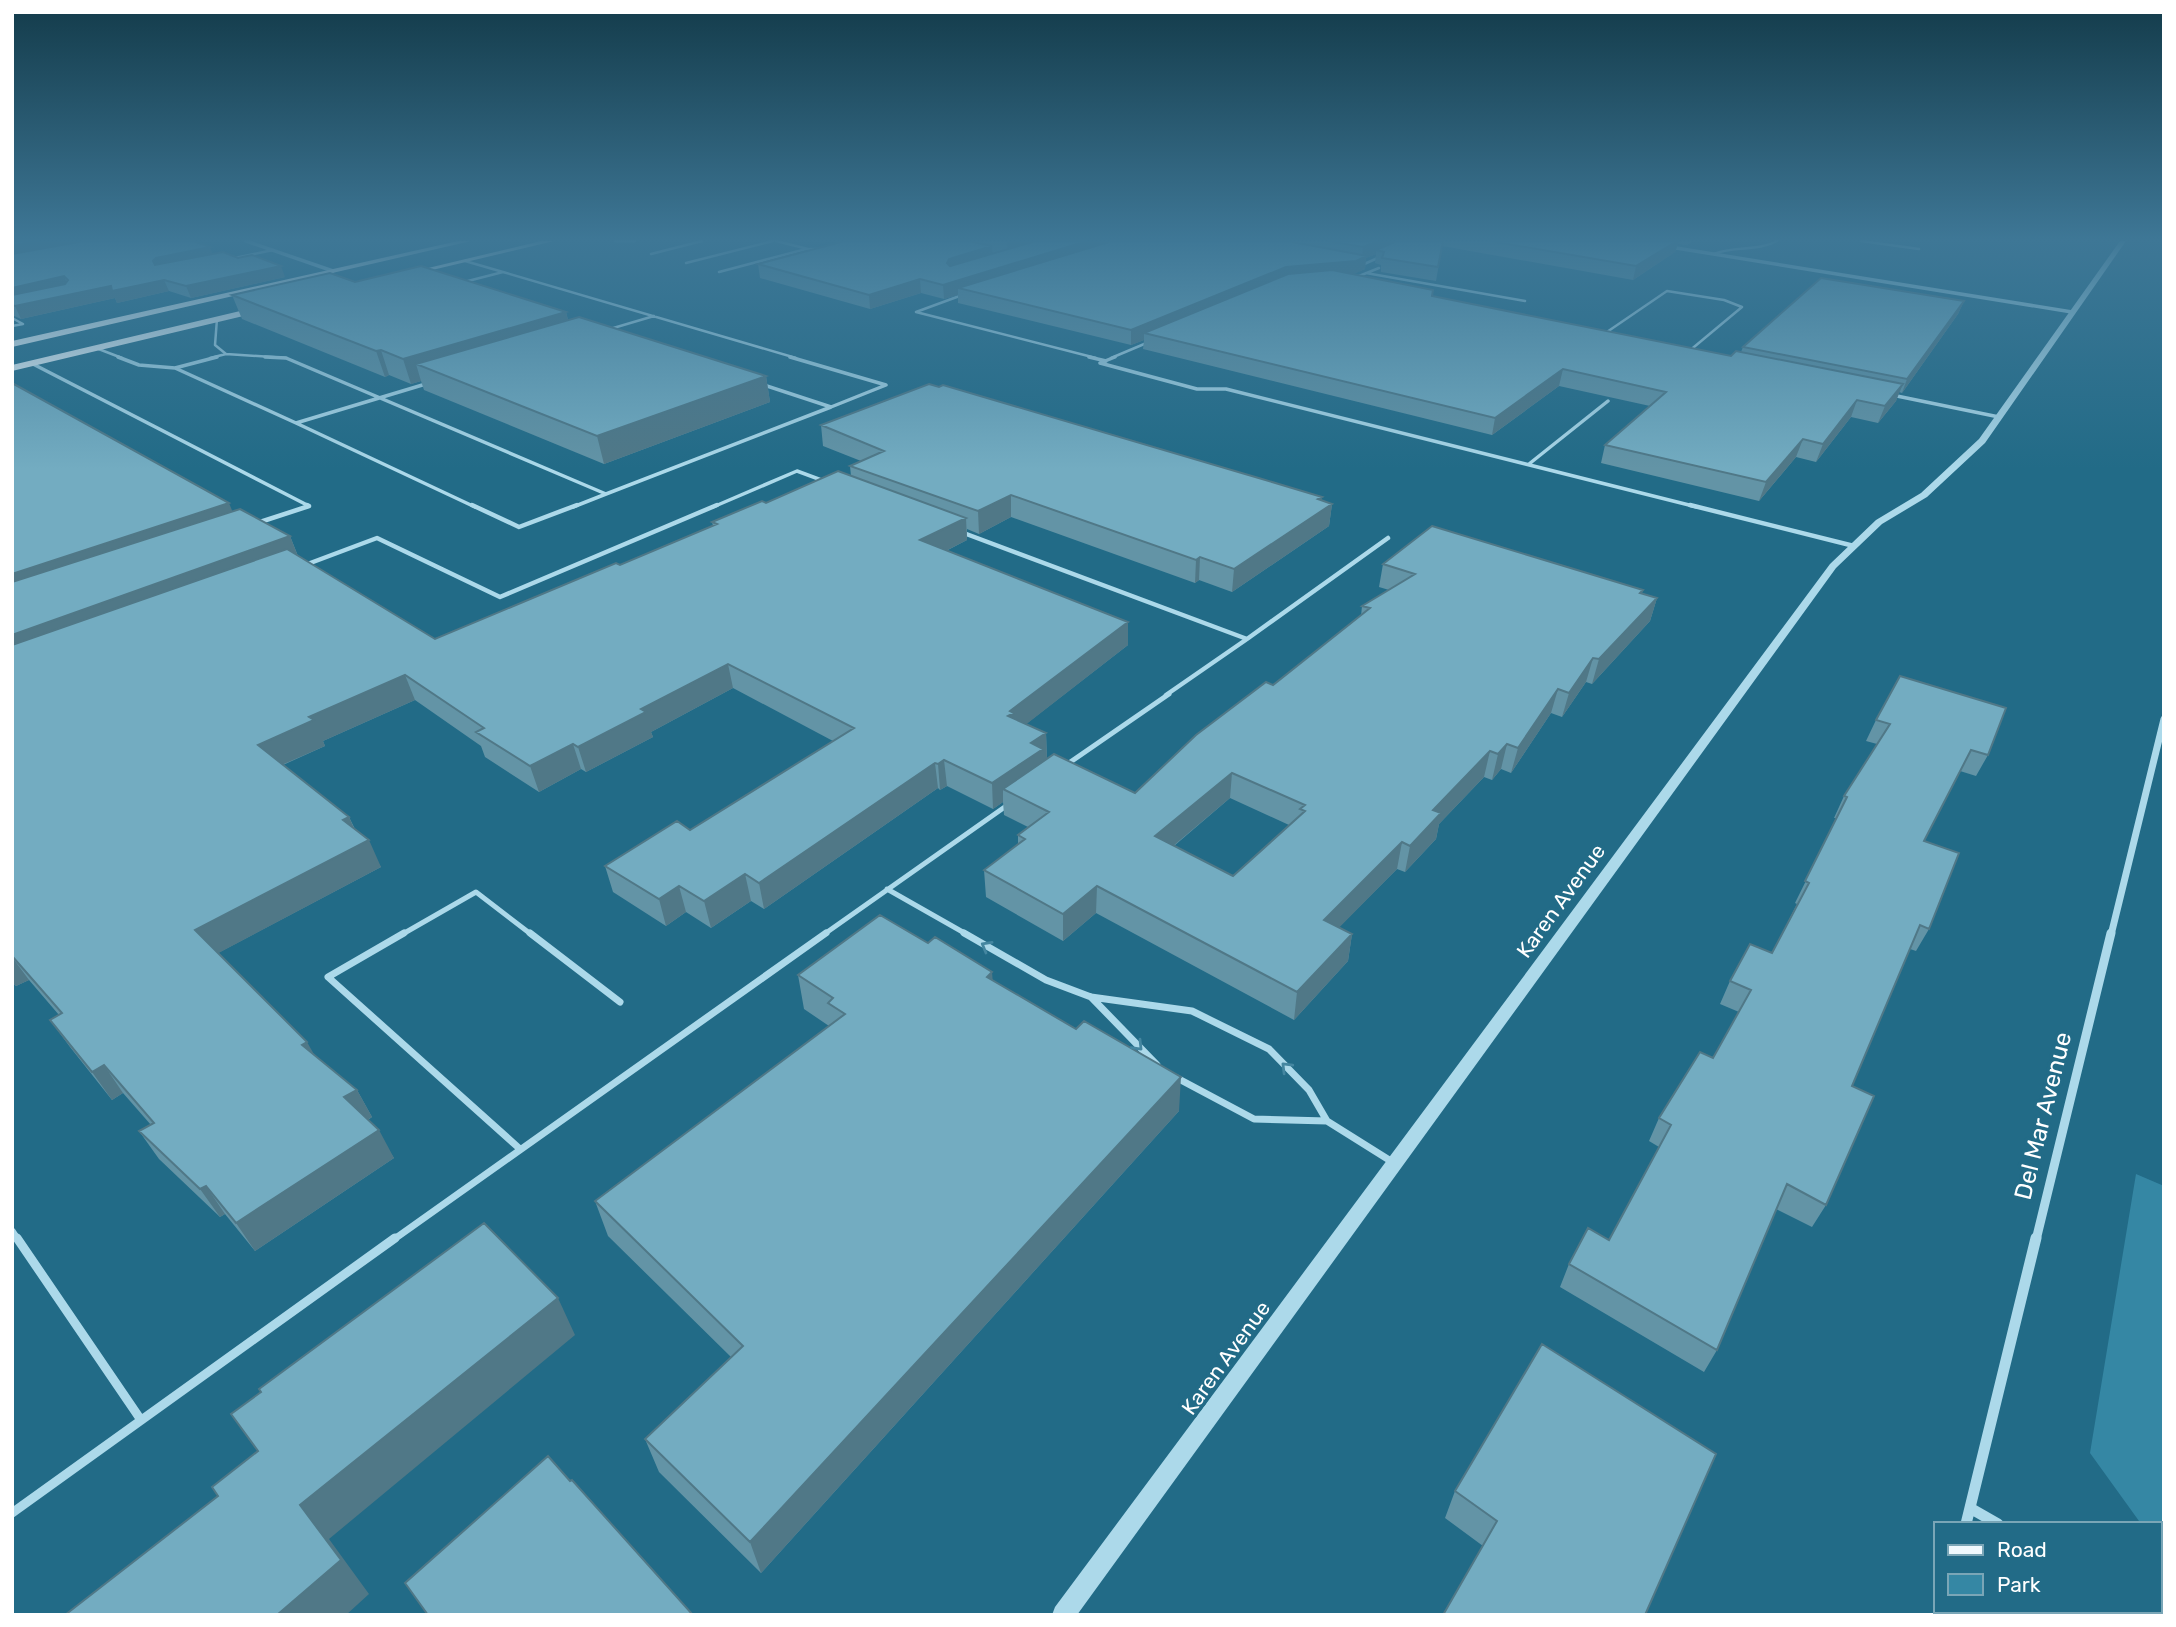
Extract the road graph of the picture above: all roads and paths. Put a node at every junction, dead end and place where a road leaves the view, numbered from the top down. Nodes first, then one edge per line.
1 (131, 317) edge
2 (226, 317) edge
3 (651, 317) edge
4 (657, 317) edge
5 (935, 317) edge
6 (1629, 317) edge
7 (1730, 317) edge
8 (2070, 317) edge
9 (12, 318) edge
10 (217, 319) junction
11 (12, 326) edge
12 (613, 336) edge
13 (1158, 339) edge
14 (1614, 339) edge
15 (12, 344) edge
16 (96, 348) junction
17 (226, 354) junction
18 (1700, 356) edge
19 (1106, 361) junction
20 (31, 363) junction
21 (12, 368) edge
22 (175, 368) junction
23 (433, 382) edge
24 (754, 382) edge
25 (1890, 395) edge
26 (382, 398) junction
27 (1608, 401) edge
28 (831, 407) junction
29 (1999, 417) junction
30 (296, 423) junction
31 (1528, 464) junction
32 (836, 486) edge
33 (606, 494) junction
34 (245, 528) edge
35 (951, 529) edge
36 (1388, 538) dead end
37 (1854, 546) junction
38 (304, 566) edge
39 (1247, 639) junction
40 (2164, 719) edge
41 (1056, 772) edge
42 (1011, 803) edge
43 (887, 889) junction
44 (1091, 997) junction
45 (620, 1002) dead end
46 (1162, 1070) edge
47 (1173, 1076) edge
48 (1327, 1121) junction
49 (520, 1149) junction
50 (1395, 1163) junction
51 (12, 1231) edge
52 (141, 1420) junction
53 (1970, 1508) junction
54 (12, 1513) edge
55 (1966, 1522) edge
56 (1994, 1522) edge
57 (1063, 1615) edge

1 - 15 main road
2 - 10 main road
3 - 12 lane
4 - 28 lane
5 - 19 lane
6 - 14 lane
7 - 18 lane
8 - 29 street, Karen Avenue
9 - 11 lane
10 - 16 main road
10 - 17 lane
13 - 19 lane
16 - 20 main road
16 - 22 lane
17 - 22 lane
17 - 26 lane
19 - 31 lane
20 - 21 main road
20 - 34 lane
22 - 30 lane
23 - 26 lane
24 - 28 lane
25 - 29 lane
26 - 30 lane
26 - 33 lane
27 - 31 lane
28 - 33 lane
29 - 37 street, Karen Avenue
30 - 33 lane
31 - 37 lane
32 - 38 lane
35 - 39 lane
36 - 39 lane
37 - 50 street, Karen Avenue
39 - 41 lane
40 - 53 street, Del Mar Avenue
42 - 43 lane
44 -> 43 lane
43 - 49 lane
44 -> 46 lane
48 -> 44 lane
45 - 49 lane
47 - 48 lane
48 - 50 lane
49 - 52 lane
50 - 57 street, Karen Avenue
51 - 52 lane
52 - 54 lane
53 - 55 street, Del Mar Avenue
53 - 56 street

